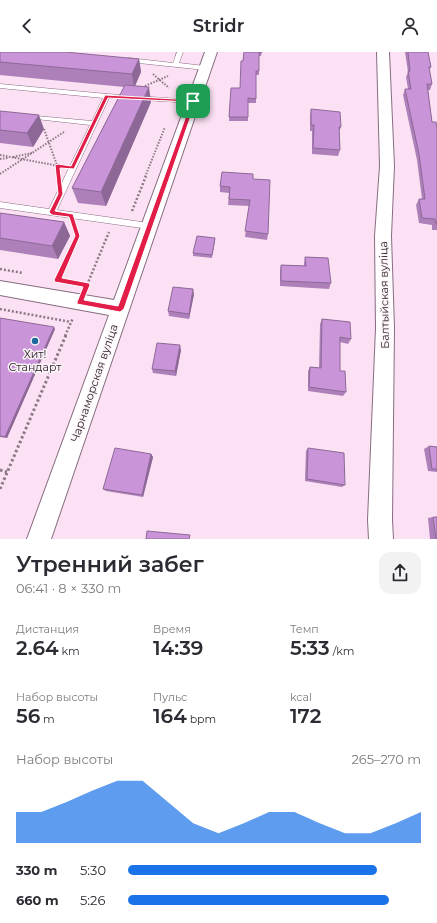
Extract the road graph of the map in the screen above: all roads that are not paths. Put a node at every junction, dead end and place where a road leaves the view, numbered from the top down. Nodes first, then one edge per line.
1 (180, 52) edge
2 (211, 52) edge
3 (383, 52) edge
4 (121, 59) edge
5 (175, 65) junction
6 (205, 68) junction
7 (0, 86) edge
8 (107, 96) junction
9 (193, 101) junction
10 (16, 115) edge
11 (94, 123) junction
12 (0, 205) edge
13 (52, 212) junction
14 (149, 226) junction
15 (0, 288) edge
16 (120, 309) junction
17 (39, 539) edge
18 (381, 539) edge

1 - 5 lane
2 - 6 street, Чарнаморская вуліца
3 - 18 street, Балтыйская вуліца
4 - 5 lane
5 - 6 lane
6 - 9 street, Чарнаморская вуліца
7 - 8 lane
8 - 9 lane
8 - 11 lane
9 - 14 street, Чарнаморская вуліца
10 - 11 lane
11 - 13 lane
12 - 13 lane
13 - 14 lane
14 - 16 street, Чарнаморская вуліца
15 - 16 street
16 - 17 street, Чарнаморская вуліца

